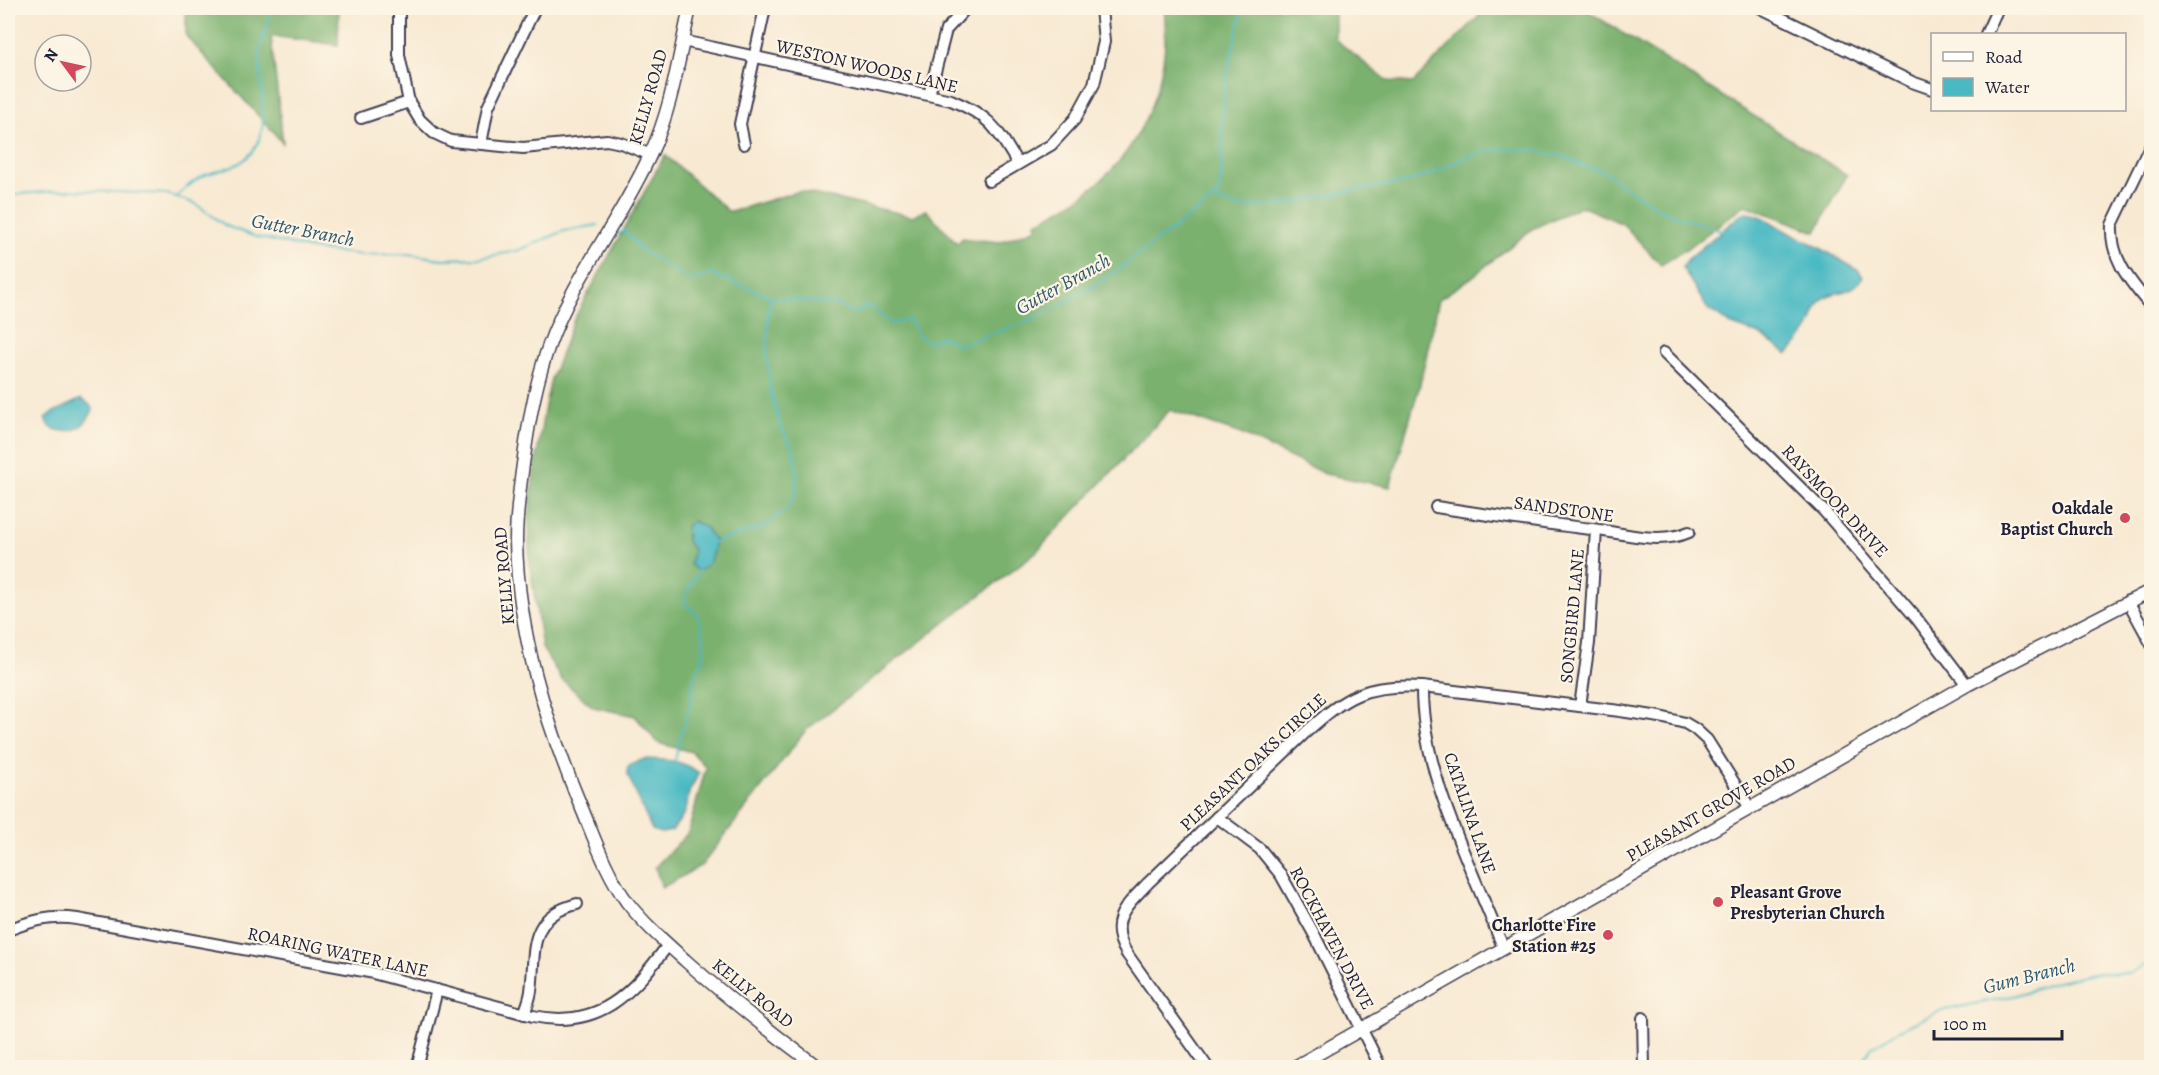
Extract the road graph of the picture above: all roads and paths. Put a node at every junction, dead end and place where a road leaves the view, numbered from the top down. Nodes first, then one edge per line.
1 (399, 8) edge
2 (534, 8) edge
3 (690, 8) edge
4 (765, 8) edge
5 (966, 8) edge
6 (1101, 8) edge
7 (1761, 8) edge
8 (1998, 8) edge
9 (1986, 33) edge
10 (682, 41) junction
11 (754, 57) junction
12 (1931, 89) edge
13 (929, 95) junction
14 (409, 102) junction
15 (361, 118) dead end
16 (2151, 142) edge
17 (481, 144) junction
18 (744, 144) dead end
19 (651, 155) junction
20 (1018, 165) junction
21 (2146, 166) edge
22 (989, 181) dead end
23 (2151, 308) edge
24 (1664, 353) dead end
25 (1436, 507) dead end
26 (1596, 530) junction
27 (1689, 532) dead end
28 (2151, 590) edge
29 (2128, 601) junction
30 (2151, 645) edge
31 (1967, 685) junction
32 (1422, 687) junction
33 (1580, 706) junction
34 (1750, 808) junction
35 (1218, 817) junction
36 (577, 904) dead end
37 (8, 930) edge
38 (669, 945) junction
39 (1503, 947) junction
40 (437, 990) junction
41 (524, 1014) junction
42 (1643, 1018) dead end
43 (1361, 1029) junction
44 (417, 1068) edge
45 (819, 1068) edge
46 (1208, 1068) edge
47 (1293, 1068) edge
48 (1381, 1068) edge
49 (1644, 1068) edge

1 - 14 street
2 - 17 street
3 - 10 street, KELLY ROAD
4 - 11 street
5 - 13 street
6 - 20 street
7 - 12 street
8 - 9 street
10 - 11 street, WESTON WOODS LANE
10 - 19 street, KELLY ROAD
11 - 13 street, WESTON WOODS LANE
11 - 18 street
13 - 20 street, WESTON WOODS LANE
14 - 15 street
14 - 17 street
16 - 21 street
17 - 19 street
19 - 38 street, KELLY ROAD
20 - 22 street
21 - 23 street
24 - 31 street, RAYSMOOR DRIVE
25 - 26 street, SANDSTONE
26 - 27 street, SANDSTONE
26 - 33 street, SONGBIRD LANE
28 - 29 street, PLEASANT GROVE ROAD
29 - 30 street
29 - 31 street, PLEASANT GROVE ROAD
31 - 34 street, PLEASANT GROVE ROAD
32 - 33 street, PLEASANT OAKS CIRCLE
32 - 35 street, PLEASANT OAKS CIRCLE
32 - 39 street, CATALINA LANE
33 - 34 street, PLEASANT OAKS CIRCLE
34 - 39 street, PLEASANT GROVE ROAD
35 - 43 street, ROCKHAVEN DRIVE
35 - 46 street, PLEASANT OAKS CIRCLE
36 - 41 street
37 - 40 street, ROARING WATER LANE
38 - 41 street, ROARING WATER LANE
38 - 45 street, KELLY ROAD
39 - 43 street, PLEASANT GROVE ROAD
40 - 41 street, ROARING WATER LANE
40 - 44 street
42 - 49 street
43 - 47 street, PLEASANT GROVE ROAD
43 - 48 street, ROCKHAVEN DRIVE

